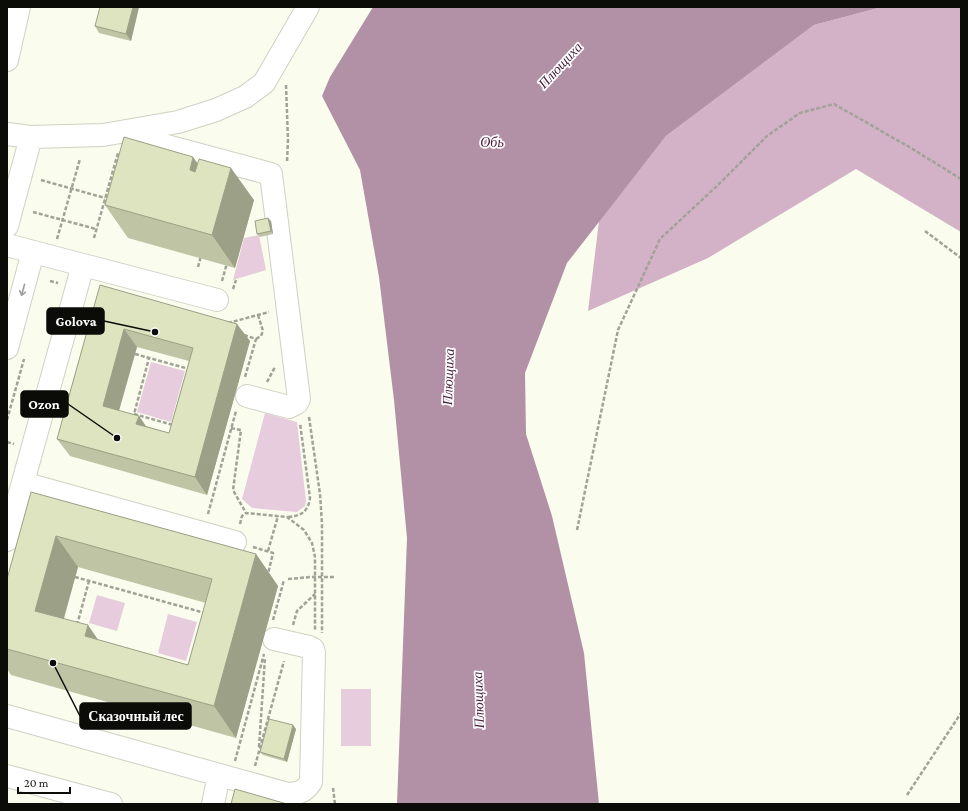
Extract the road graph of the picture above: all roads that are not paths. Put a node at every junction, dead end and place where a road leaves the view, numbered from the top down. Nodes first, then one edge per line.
1 (19, 7) edge
2 (308, 7) edge
3 (7, 60) edge
4 (132, 131) junction
5 (7, 134) edge
6 (31, 137) junction
7 (8, 219) edge
8 (7, 245) edge
9 (34, 252) junction
10 (84, 265) junction
11 (217, 300) dead end
12 (7, 348) edge
13 (243, 395) road end
14 (23, 483) junction
15 (7, 540) edge
16 (235, 542) road end
17 (273, 642) road end
18 (7, 716) edge
19 (227, 768) junction
20 (7, 776) edge
21 (111, 804) edge
22 (213, 804) edge

1 - 3 street
2 - 4 street
4 - 6 street
4 - 13 street
5 - 6 street
6 - 7 street
8 - 9 street
9 - 10 street
9 -> 12 street
10 - 11 street
10 - 14 street
14 - 15 street
14 - 16 street
17 - 19 street
18 - 19 street
19 - 22 street
20 - 21 street

